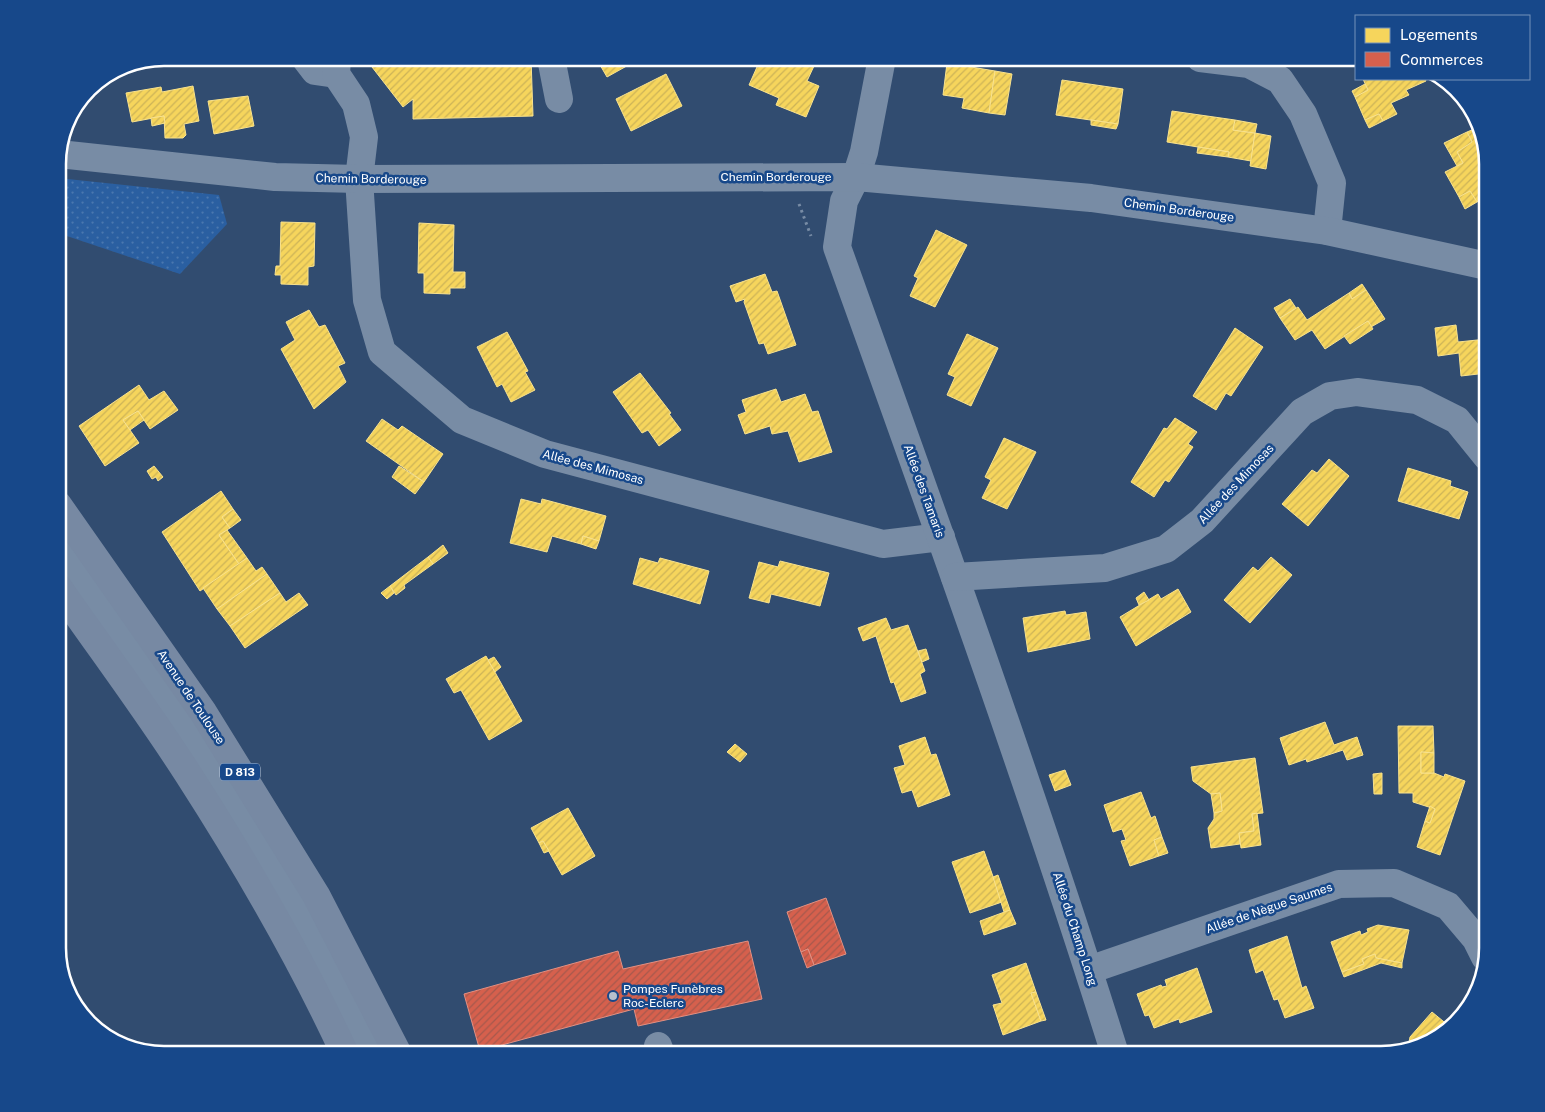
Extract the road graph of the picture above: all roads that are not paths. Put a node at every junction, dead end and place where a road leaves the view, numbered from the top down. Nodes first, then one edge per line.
1 (311, 66) edge
2 (337, 66) edge
3 (553, 66) edge
4 (880, 66) edge
5 (1253, 66) edge
6 (559, 99) dead end
7 (66, 155) edge
8 (856, 177) junction
9 (359, 179) junction
10 (1327, 231) junction
11 (1479, 264) edge
12 (1479, 446) edge
13 (66, 517) edge
14 (941, 536) junction
15 (66, 552) edge
16 (955, 577) junction
17 (66, 599) edge
18 (1033, 804) joint
19 (1479, 945) edge
20 (1088, 970) junction
21 (341, 1046) edge
22 (371, 1046) edge
23 (394, 1046) edge
24 (1112, 1046) edge

1 - 2 street
2 - 9 street, Allée des Mimosas
3 - 6 street
4 - 8 street, Allée des Tamaris
5 - 10 street
7 - 9 street, Chemin Borderouge
8 - 9 street, Chemin Borderouge
8 - 10 street, Chemin Borderouge
8 - 14 street, Allée des Tamaris
9 - 14 street, Allée des Mimosas
10 - 11 street, Chemin Borderouge
12 - 16 street, Allée des Mimosas
13 - 23 main road, Avenue de Toulouse / D 813
14 - 16 street, Allée des Tamaris
15 - 22 street
16 - 18 street, Allée des Tamaris
17 - 21 main road
18 - 20 street, Allée du Champ Long
19 - 20 street, Allée de Nègue Saumes
20 - 24 street, Allée du Champ Long

